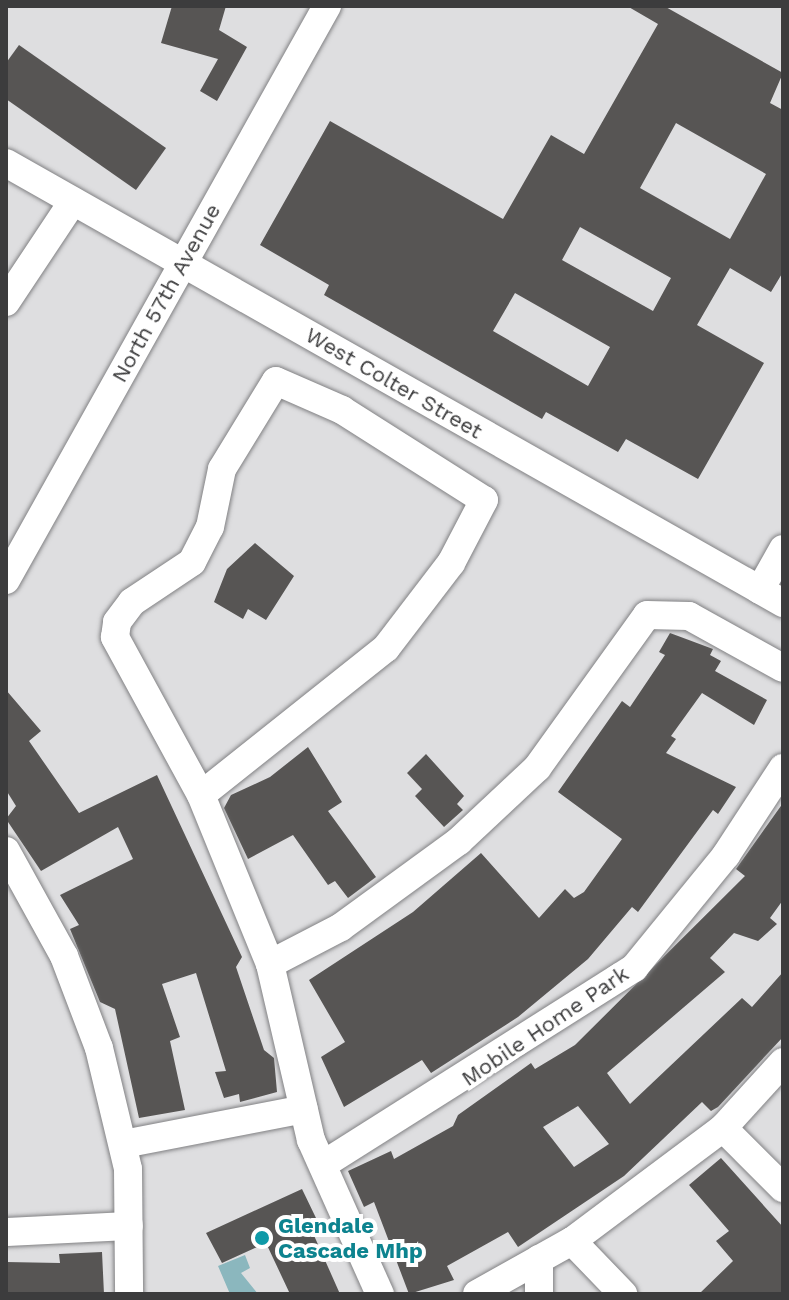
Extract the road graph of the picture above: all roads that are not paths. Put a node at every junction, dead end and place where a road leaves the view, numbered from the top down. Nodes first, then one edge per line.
1 (327, 6) edge
2 (6, 163) edge
3 (73, 201) junction
4 (183, 263) junction
5 (6, 302) edge
6 (783, 549) edge
7 (6, 580) edge
8 (772, 596) edge
9 (783, 668) edge
10 (783, 768) edge
11 (201, 795) junction
12 (6, 851) edge
13 (270, 964) junction
14 (783, 1062) edge
15 (304, 1109) junction
16 (723, 1128) junction
17 (123, 1144) junction
18 (324, 1164) junction
19 (783, 1188) edge
20 (129, 1226) junction
21 (6, 1232) edge
22 (572, 1241) junction
23 (539, 1259) junction
24 (129, 1294) edge
25 (380, 1294) edge
26 (477, 1294) edge
27 (539, 1294) edge
28 (623, 1294) edge

1 - 4 street, North 57th Avenue
2 - 3 street, West Colter Street
3 - 4 street, West Colter Street
3 - 5 street
4 - 7 street, North 57th Avenue
4 - 8 street, West Colter Street
6 - 8 street
9 - 13 street
10 - 18 street, Mobile Home Park
11 - 11 street
11 - 13 street
12 - 17 street
13 - 15 street
14 - 16 street
15 - 17 street
15 - 18 street
16 - 19 street
16 - 22 street
17 - 20 street
18 - 25 street
20 - 21 street
20 - 24 street
22 - 23 street
22 - 28 street
23 - 26 street
23 - 27 street

